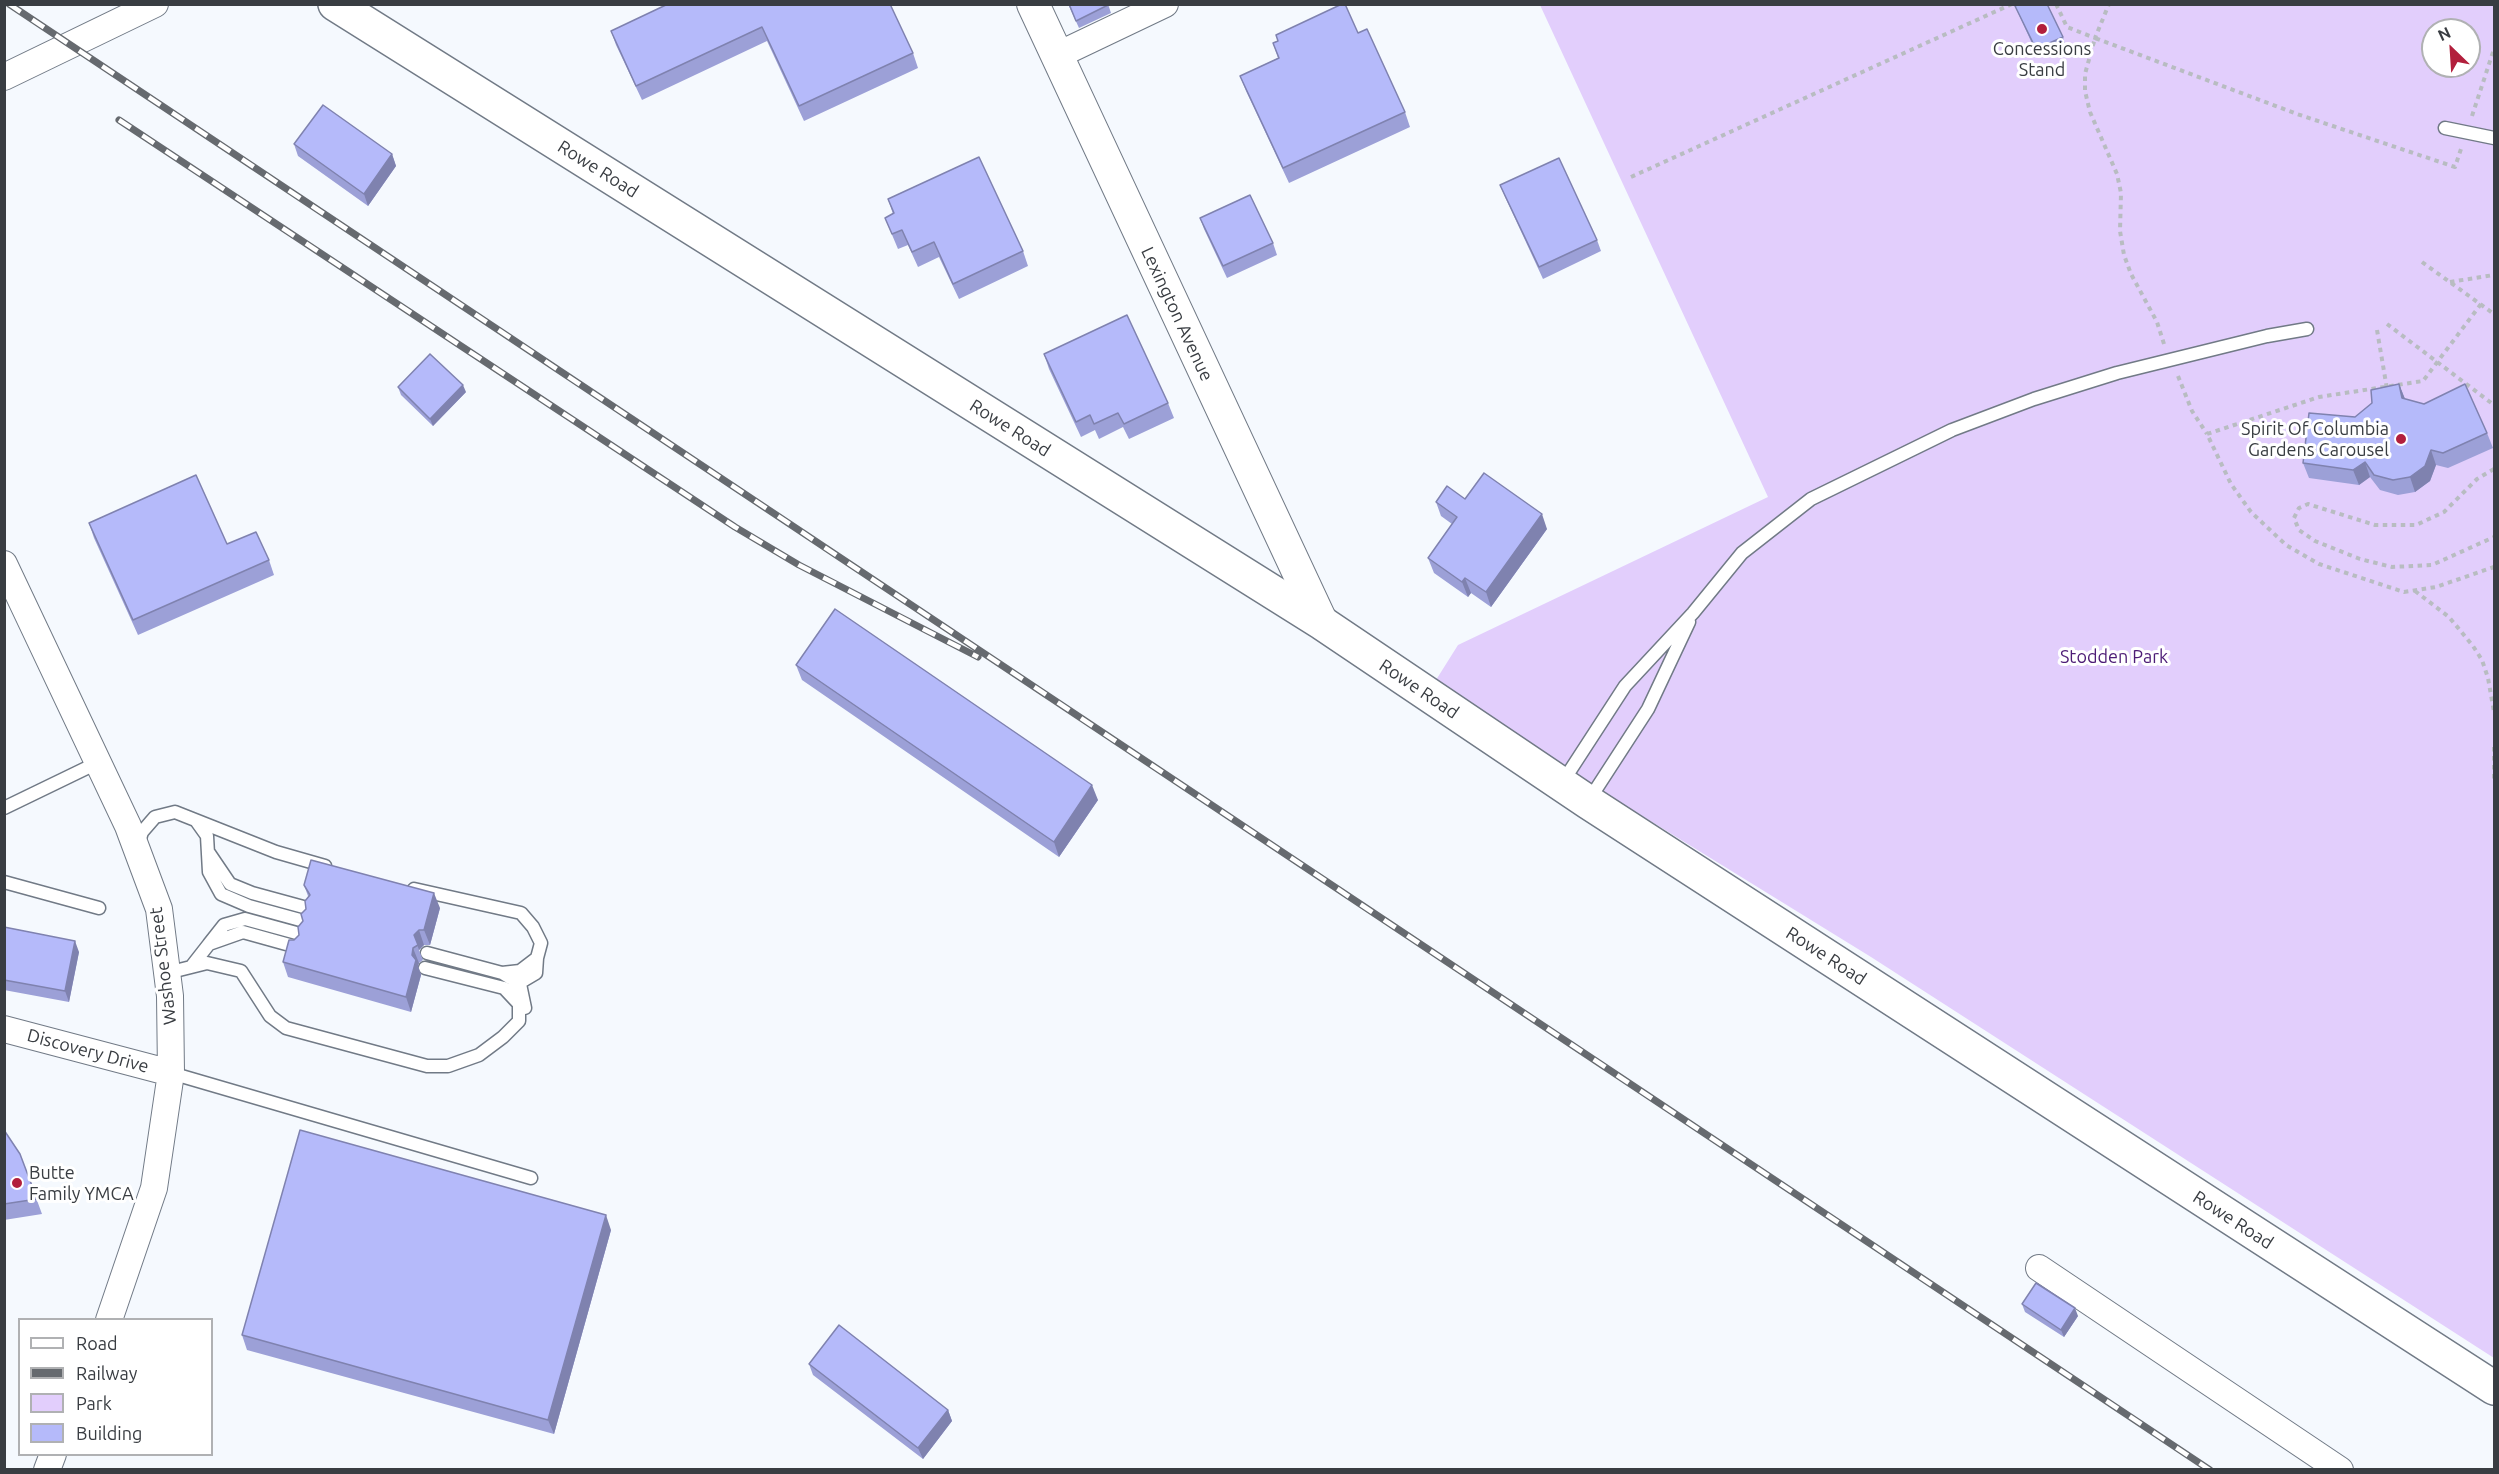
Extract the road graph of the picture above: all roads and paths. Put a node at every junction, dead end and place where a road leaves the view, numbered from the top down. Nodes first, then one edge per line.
1 (155, 4) edge
2 (335, 4) edge
3 (1032, 4) edge
4 (1165, 4) edge
5 (2012, 4) edge
6 (2056, 4) edge
7 (2109, 4) edge
8 (2096, 38) junction
9 (2494, 49) edge
10 (1056, 56) junction
11 (4, 77) edge
12 (2445, 128) dead end
13 (2466, 133) junction
14 (2494, 138) edge
15 (1631, 177) dead end
16 (2422, 262) dead end
17 (2494, 275) edge
18 (2449, 282) junction
19 (2481, 304) junction
20 (2494, 314) edge
21 (2386, 324) dead end
22 (2307, 329) dead end
23 (2377, 330) dead end
24 (2164, 344) dead end
25 (2438, 362) junction
26 (2178, 376) dead end
27 (2387, 387) junction
28 (2389, 394) edge
29 (2494, 405) edge
30 (2207, 435) junction
31 (2494, 469) edge
32 (2494, 537) edge
33 (4, 564) edge
34 (2494, 567) edge
35 (2414, 590) junction
36 (1693, 613) junction
37 (1322, 623) junction
38 (2494, 712) edge
39 (2494, 747) edge
40 (99, 762) junction
41 (2494, 781) edge
42 (1561, 784) junction
43 (1588, 802) junction
44 (4, 808) edge
45 (195, 819) junction
46 (137, 849) junction
47 (209, 853) junction
48 (341, 871) edge
49 (4, 882) edge
50 (396, 885) edge
51 (99, 908) dead end
52 (307, 908) edge
53 (208, 944) junction
54 (297, 947) edge
55 (427, 953) dead end
56 (537, 958) junction
57 (191, 967) junction
58 (425, 968) dead end
59 (502, 972) junction
60 (167, 973) junction
61 (520, 984) junction
62 (504, 988) junction
63 (519, 1021) junction
64 (4, 1029) edge
65 (171, 1073) junction
66 (531, 1178) dead end
67 (2039, 1268) dead end
68 (110, 1318) edge
69 (2494, 1388) edge
70 (53, 1456) edge
71 (47, 1470) edge
72 (2340, 1470) edge

1 - 11 street
2 - 37 main road, Rowe Road
3 - 10 street, Lexington Avenue
4 - 10 street
5 - 15 path
6 - 8 path
7 - 8 path
8 - 13 path
8 - 24 path
9 - 13 path
10 - 37 street, Lexington Avenue
12 - 13 lane
13 - 14 lane
16 - 18 path
17 - 18 path
18 - 19 path
19 - 20 path
19 - 25 path
21 - 25 path
22 - 36 lane
23 - 27 path
25 - 27 path
25 - 29 path
26 - 30 path
27 - 28 path
27 - 30 path
30 - 35 path
31 - 32 path
33 - 40 street, Washoe Street
34 - 35 path
35 - 38 path
36 - 42 lane
36 - 43 lane
37 - 42 main road, Rowe Road
39 - 41 path
40 - 44 lane
40 - 46 street, Washoe Street
42 - 43 main road, Rowe Road
43 - 69 main road, Rowe Road
45 - 46 lane
45 - 47 lane
45 - 48 lane
46 - 60 street, Washoe Street
47 - 52 lane
47 - 53 lane
49 - 51 lane
50 - 56 lane
53 - 54 lane
53 - 57 lane
55 - 59 lane
56 - 59 lane
56 - 61 lane
57 - 60 lane
57 - 63 lane
58 - 62 lane
59 - 61 lane
60 - 65 street, Washoe Street
61 - 62 lane
61 - 63 lane
62 - 63 lane
64 - 65 street, Discovery Drive
65 - 66 lane
65 - 68 street, Washoe Street
67 - 72 street
70 - 71 street

